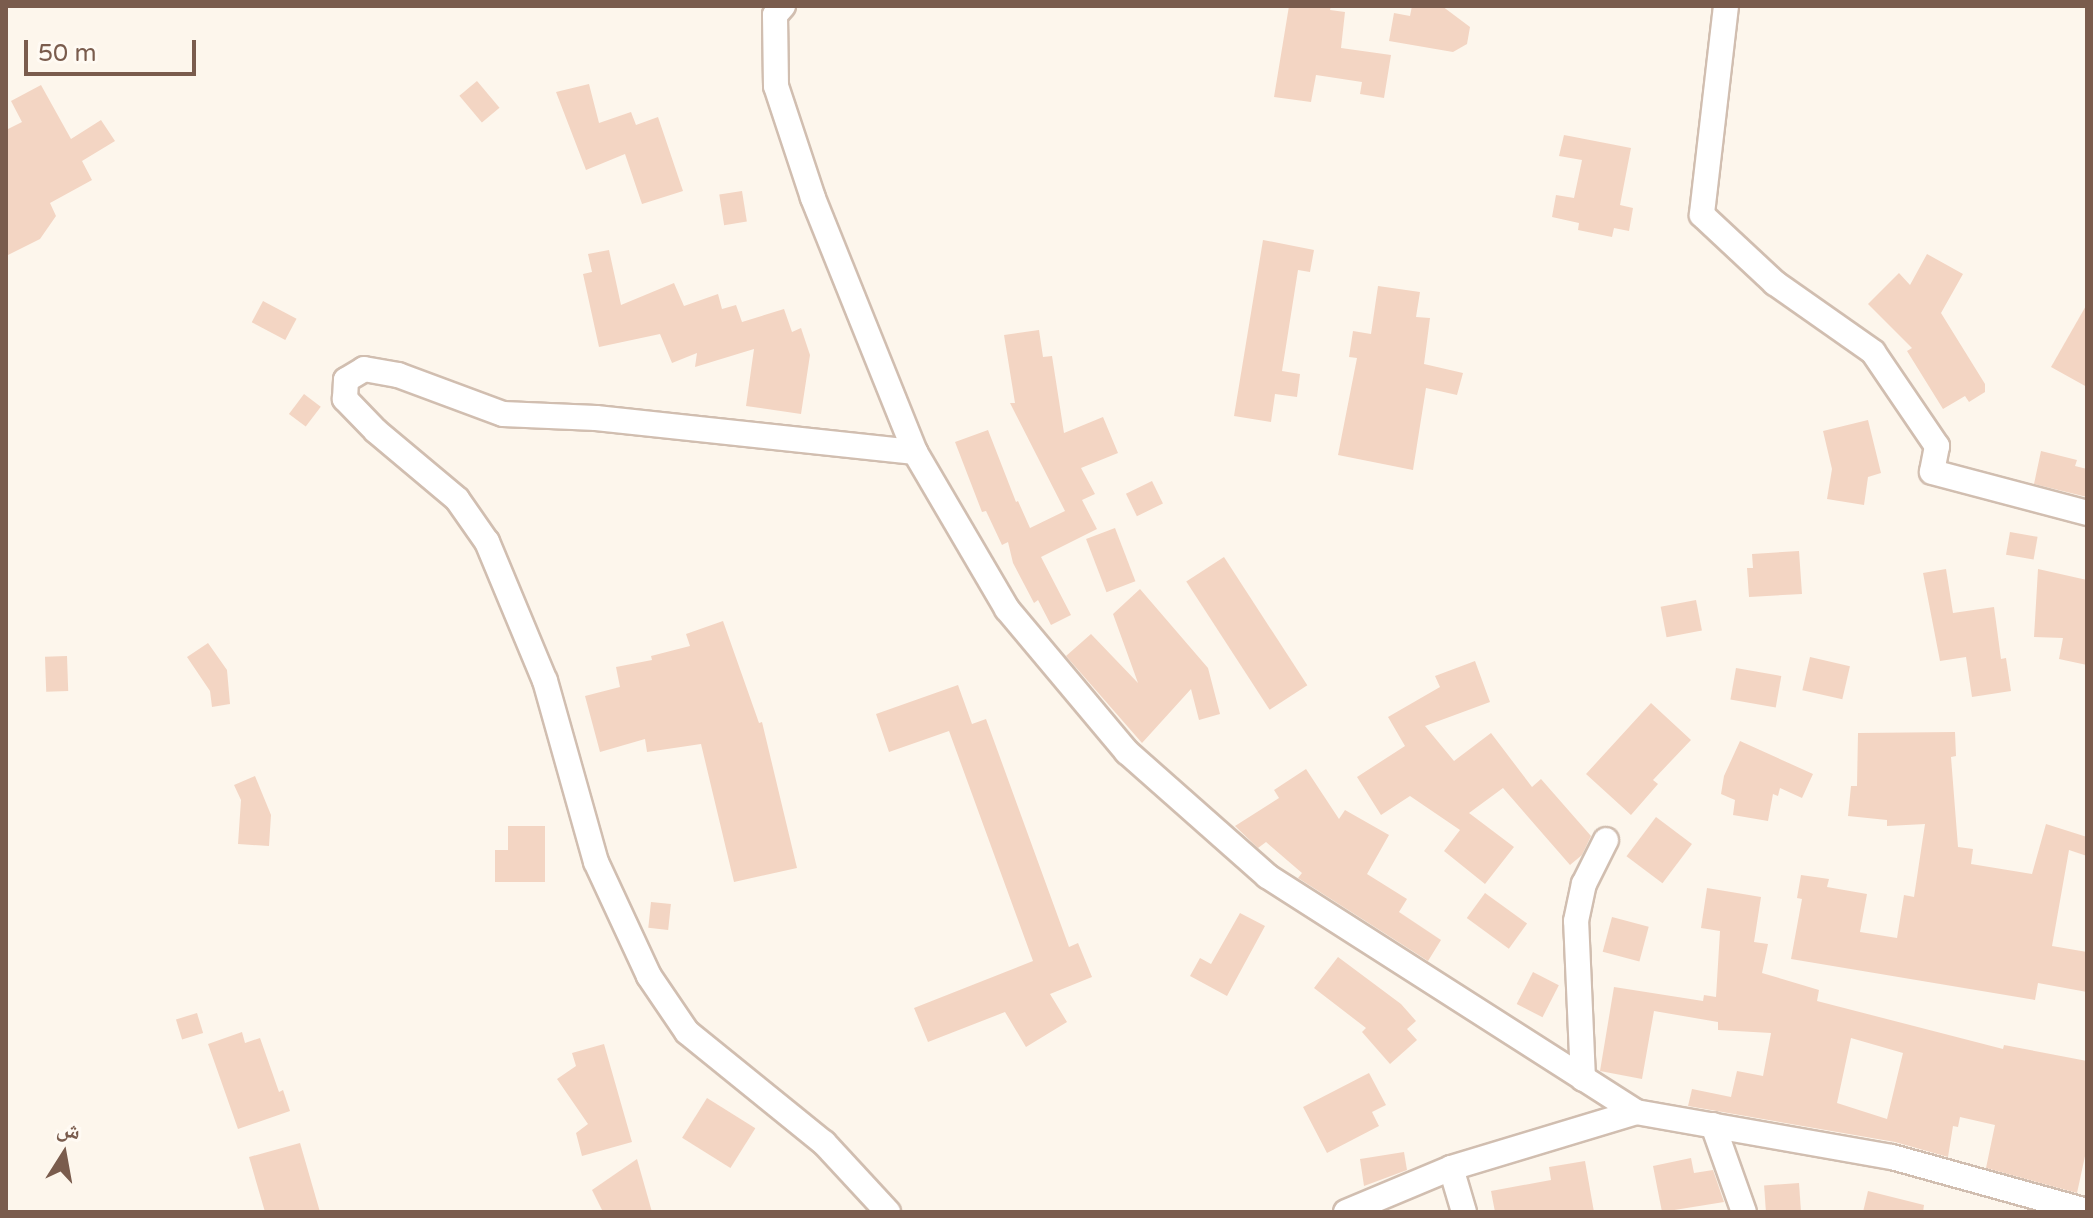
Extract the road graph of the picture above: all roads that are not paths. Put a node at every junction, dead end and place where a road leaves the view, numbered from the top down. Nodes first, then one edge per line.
1 (783, 6) edge
2 (1726, 6) edge
3 (915, 452) junction
4 (2087, 513) edge
5 (1606, 840) dead end
6 (1583, 1079) junction
7 (1636, 1112) junction
8 (1713, 1125) junction
9 (1451, 1168) junction
10 (2087, 1211) edge
11 (888, 1212) edge
12 (1346, 1212) edge
13 (1464, 1212) edge
14 (1744, 1212) edge

1 - 3 street
2 - 4 street
3 - 6 street
3 - 11 street
5 - 6 street
6 - 7 street
7 - 8 street
7 - 9 street
8 - 10 street
8 - 14 street
9 - 12 street
9 - 13 street

